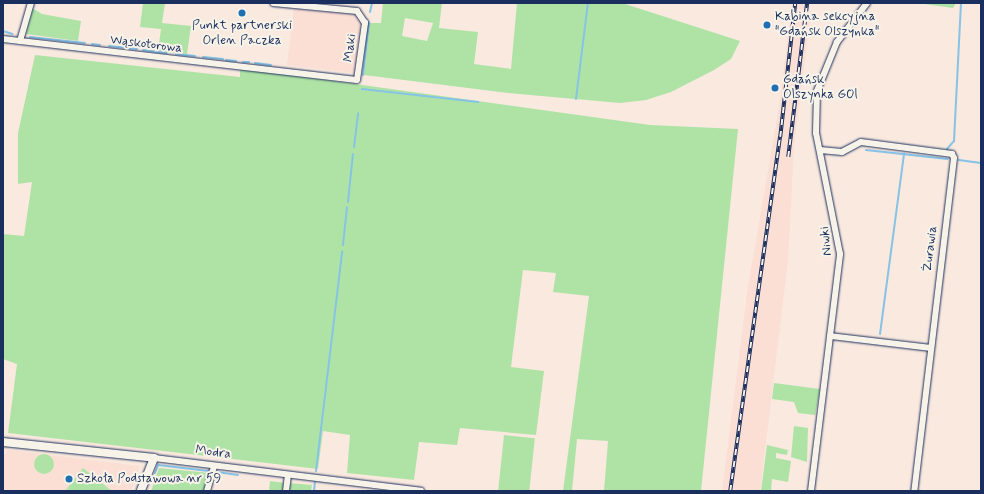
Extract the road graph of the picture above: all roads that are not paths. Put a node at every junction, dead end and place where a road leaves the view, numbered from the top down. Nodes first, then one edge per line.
1 (31, 3) edge
2 (273, 3) edge
3 (282, 3) edge
4 (867, 3) edge
5 (3, 39) edge
6 (20, 42) junction
7 (358, 80) joint
8 (820, 150) junction
9 (830, 336) junction
10 (930, 348) junction
11 (3, 442) edge
12 (154, 458) junction
13 (214, 466) junction
14 (288, 475) junction
15 (378, 488) edge
16 (142, 491) edge
17 (207, 491) edge
18 (286, 491) edge
19 (421, 491) edge
20 (811, 491) edge
21 (914, 491) edge

1 - 6 street
2 - 3 street, Maki
3 - 7 street, Maki
4 - 8 street, Niwki
5 - 6 street, Wąskotorowa
6 - 7 street, Wąskotorowa
8 - 9 street, Niwki
8 - 10 street, Żurawia
9 - 10 street
9 - 20 street, Niwki
10 - 21 street, Żurawia
11 - 12 street, Modra
12 - 13 street, Modra
12 - 16 street
13 - 14 street, Modra
13 - 17 street
14 - 15 street, Modra
14 - 18 street
15 - 19 street, Modra

